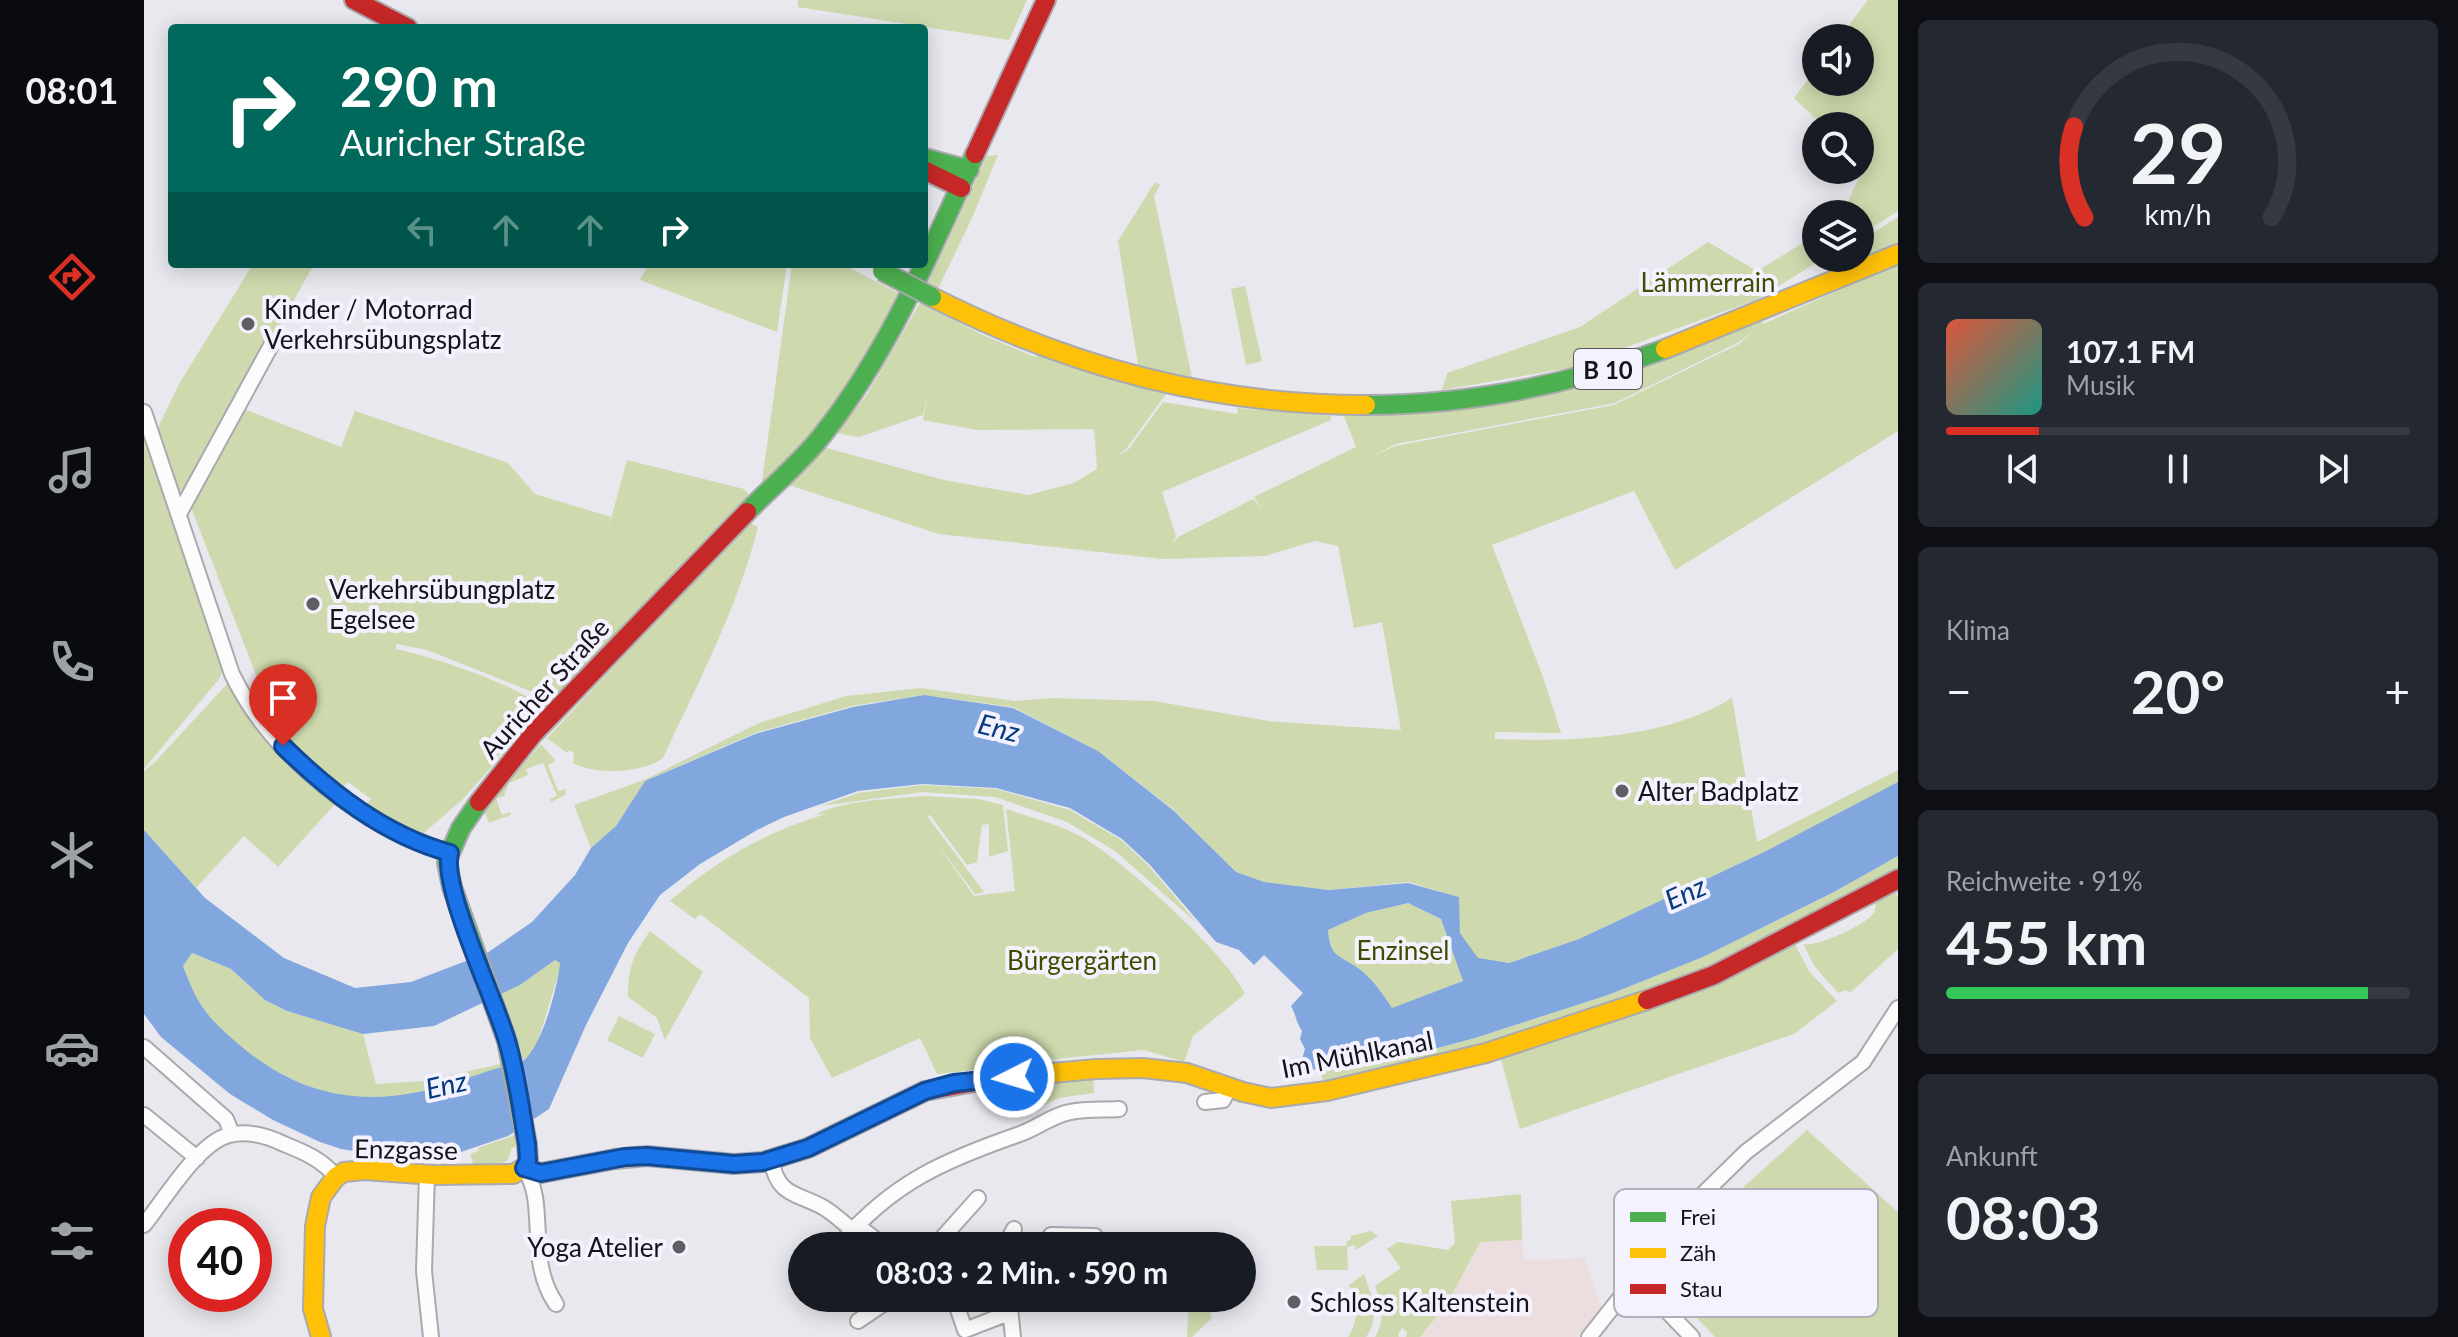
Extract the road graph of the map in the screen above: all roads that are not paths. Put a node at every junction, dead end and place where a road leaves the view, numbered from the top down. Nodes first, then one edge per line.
1 (354, 0) edge
2 (1046, 0) edge
3 (400, 24) edge
4 (928, 159) edge
5 (969, 170) junction
6 (928, 172) edge
7 (961, 188) junction
8 (1898, 254) edge
9 (928, 257) edge
10 (876, 268) edge
11 (923, 268) edge
12 (273, 342) dead end
13 (144, 412) edge
14 (179, 514) junction
15 (450, 853) junction
16 (1898, 879) edge
17 (1898, 1008) edge
18 (144, 1047) edge
19 (1229, 1088) junction
20 (1205, 1102) dead end
21 (1119, 1109) dead end
22 (144, 1115) edge
23 (232, 1134) junction
24 (197, 1158) junction
25 (760, 1158) junction
26 (524, 1168) junction
27 (427, 1174) junction
28 (336, 1177) junction
29 (1708, 1189) edge
30 (978, 1198) dead end
31 (144, 1225) edge
32 (855, 1227) junction
33 (1014, 1229) dead end
34 (851, 1232) edge
35 (863, 1232) edge
36 (948, 1232) edge
37 (1012, 1232) edge
38 (556, 1304) dead end
39 (1614, 1305) edge
40 (871, 1312) edge
41 (957, 1312) edge
42 (998, 1312) edge
43 (1010, 1312) edge
44 (1673, 1317) edge
45 (858, 1321) dead end
46 (962, 1334) edge
47 (321, 1337) edge
48 (431, 1337) edge
49 (1013, 1337) edge
50 (1589, 1337) edge
51 (1692, 1337) edge

1 - 3 street
2 - 5 street, Auricher Straße
4 - 5 street
5 - 7 street, Auricher Straße
6 - 7 street
7 - 9 street, Auricher Straße
8 - 10 street, B 10, bridge
11 - 15 street, Auricher Straße
12 - 14 street
13 - 14 street
14 - 15 street
15 - 26 street
16 - 19 street, Im Mühlkanal
17 - 29 street
18 - 23 street
19 - 20 street
19 - 25 street, Im Mühlkanal
21 - 32 street
22 - 24 street
23 - 24 street
23 - 28 street, Enzgasse
24 - 31 street
25 - 26 street, Im Mühlkanal
25 - 32 street
26 - 27 street, Enzgasse
26 - 38 street
27 - 28 street, Enzgasse
27 - 48 street
28 - 47 street
30 - 36 street
32 - 34 street
32 - 35 street
33 - 37 street
39 - 50 street
40 - 45 street
41 - 46 street
42 - 46 street
43 - 49 street
44 - 51 street

